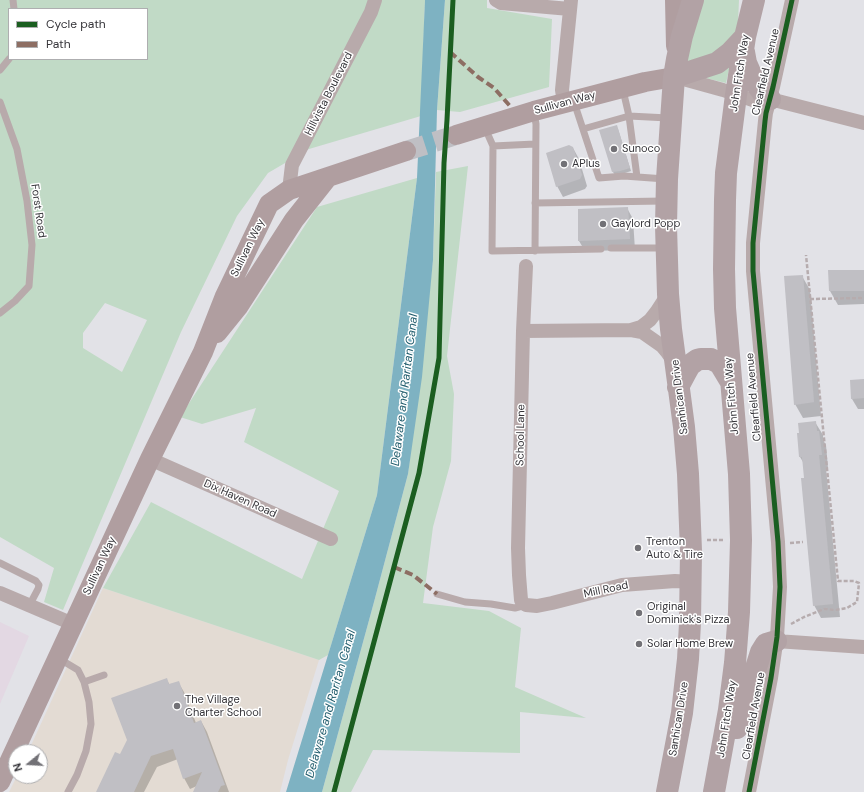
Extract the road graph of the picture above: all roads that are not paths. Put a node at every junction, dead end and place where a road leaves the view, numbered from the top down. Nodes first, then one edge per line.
1 (375, 0) edge
2 (496, 0) edge
3 (675, 0) edge
4 (693, 0) edge
5 (792, 0) edge
6 (570, 4) edge
7 (752, 4) edge
8 (744, 44) junction
9 (8, 60) edge
10 (675, 68) junction
11 (0, 70) edge
12 (623, 88) junction
13 (736, 95) junction
14 (770, 99) junction
15 (0, 102) edge
16 (569, 102) junction
17 (534, 111) junction
18 (630, 116) junction
19 (671, 118) junction
20 (864, 122) edge
21 (485, 126) junction
22 (583, 129) junction
23 (456, 135) tunnel mouth
24 (536, 144) junction
25 (493, 146) junction
26 (406, 151) tunnel mouth
27 (328, 177) junction
28 (637, 177) junction
29 (667, 179) junction
30 (289, 190) junction
31 (666, 201) junction
32 (535, 203) junction
33 (611, 248) dead end
34 (666, 248) junction
35 (601, 249) dead end
36 (535, 250) junction
37 (526, 266) dead end
38 (254, 282) junction
39 (668, 294) junction
40 (0, 313) edge
41 (631, 330) junction
42 (523, 331) junction
43 (203, 352) junction
44 (676, 364) junction
45 (731, 382) junction
46 (678, 387) junction
47 (150, 459) junction
48 (331, 539) dead end
49 (0, 563) edge
50 (691, 582) junction
51 (0, 593) edge
52 (437, 594) dead end
53 (524, 604) junction
54 (30, 606) junction
55 (73, 624) junction
56 (783, 633) junction
57 (864, 647) edge
58 (58, 657) junction
59 (104, 675) dead end
60 (84, 682) junction
61 (719, 770) junction
62 (0, 782) edge
63 (68, 792) edge
64 (667, 792) edge
65 (714, 792) edge
66 (750, 792) edge

1 - 30 street, Hillvista Boulevard
2 - 6 street
3 - 10 main road, Sanhican Drive
4 - 10 highway
5 - 14 street, Clearfield Avenue
6 - 16 street
7 - 8 highway, John Fitch Way
8 - 10 highway
8 - 13 highway, John Fitch Way
8 - 14 highway
9 - 11 lane
10 - 12 main road, Sullivan Way
10 - 13 street
10 - 19 highway, Sanhican Drive
12 - 16 main road, Sullivan Way
12 - 18 lane
13 - 14 street
13 - 45 highway, John Fitch Way
14 - 20 street
14 - 56 street, Clearfield Avenue
15 - 40 lane, Forst Road
16 - 17 main road, Sullivan Way
16 - 22 lane
17 - 21 main road, Sullivan Way
17 - 24 lane
18 - 19 lane
18 - 22 lane
18 - 28 lane
19 - 29 highway, Sanhican Drive
21 - 23 main road, Sullivan Way
21 - 25 lane
22 - 28 lane
24 - 25 lane
24 - 32 lane
25 - 36 lane
26 - 27 main road, Sullivan Way
27 - 30 main road, Sullivan Way
27 - 38 main road, Sullivan Way
28 - 29 lane
29 - 31 highway, Sanhican Drive
30 - 38 main road
30 - 43 main road, Sullivan Way
31 - 32 lane
31 - 34 highway, Sanhican Drive
32 - 36 lane
33 - 34 lane
34 - 39 highway, Sanhican Drive
35 - 36 lane
37 - 42 street, School Lane
38 - 43 main road, Sullivan Way
39 - 41 street
39 - 44 highway, Sanhican Drive
41 - 42 street
41 - 44 street
42 - 53 street, School Lane
43 - 47 main road, Sullivan Way
44 - 46 highway, Sanhican Drive
45 - 46 highway
45 - 61 highway, John Fitch Way
46 - 50 highway, Sanhican Drive
47 - 48 street, Dix Haven Road
47 - 55 main road, Sullivan Way
49 - 54 lane
50 - 53 street, Mill Road
50 - 64 highway, Sanhican Drive
51 - 54 street
52 - 53 lane
54 - 55 street
55 - 58 main road, Sullivan Way
56 - 57 street
56 - 61 highway
56 - 66 street, Clearfield Avenue
58 - 60 lane
58 - 62 main road, Sullivan Way
59 - 60 lane
60 - 63 lane
61 - 65 highway, John Fitch Way

